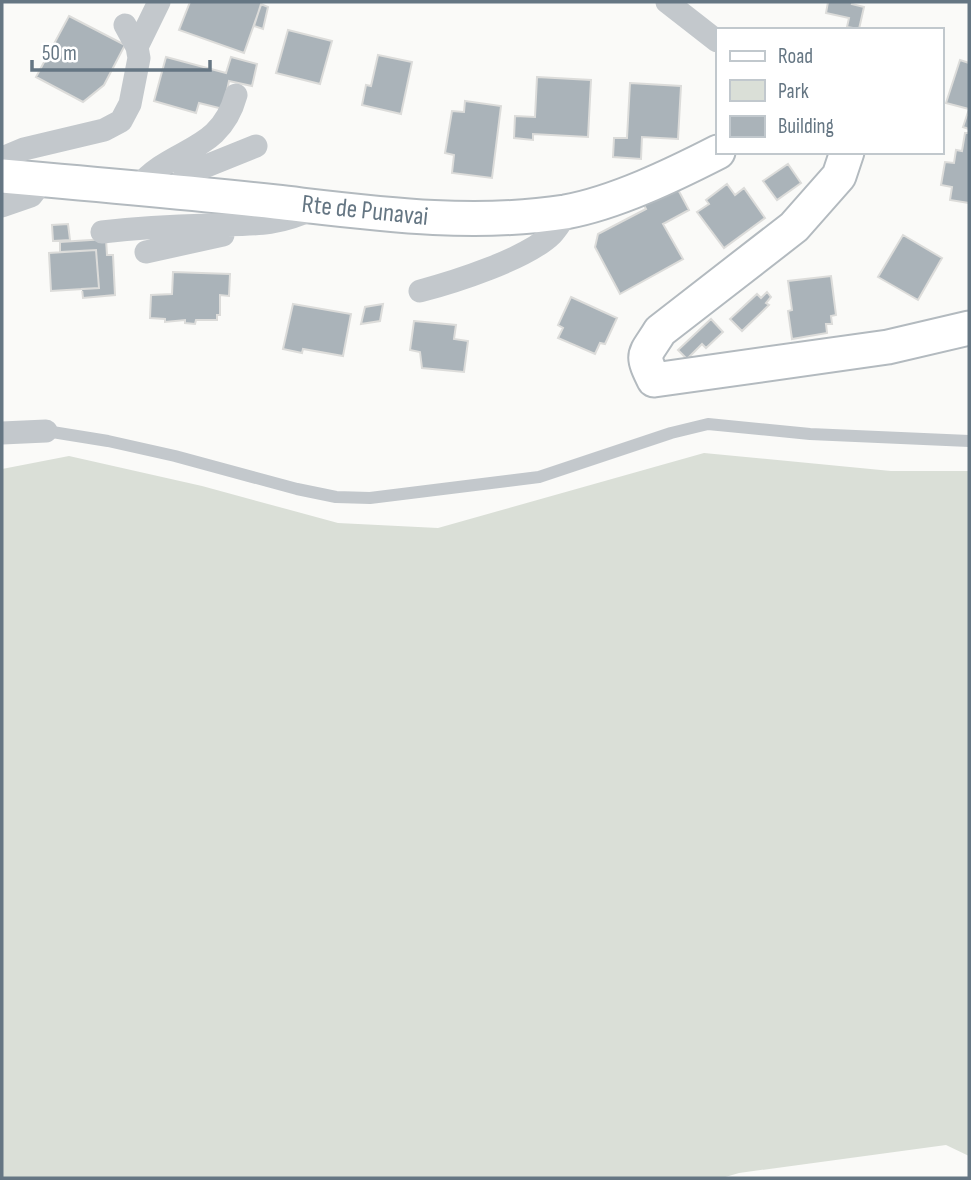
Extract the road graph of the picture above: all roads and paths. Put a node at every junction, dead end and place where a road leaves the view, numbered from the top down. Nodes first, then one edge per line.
1 (159, 2) edge
2 (667, 2) edge
3 (125, 25) dead end
4 (716, 40) edge
5 (137, 47) junction
6 (236, 95) dead end
7 (256, 146) dead end
8 (716, 153) edge
9 (846, 154) edge
10 (2, 158) edge
11 (2, 176) edge
12 (44, 179) junction
13 (138, 187) junction
14 (172, 191) junction
15 (2, 206) edge
16 (317, 206) junction
17 (568, 211) junction
18 (256, 226) junction
19 (102, 232) dead end
20 (146, 252) dead end
21 (420, 291) dead end
22 (969, 328) edge
23 (46, 431) joint
24 (2, 433) edge
25 (969, 440) edge

1 - 5 street
2 - 4 street
3 - 5 street
5 - 10 street
6 - 13 street
7 - 14 street
8 - 17 main road, Rte de Punavai
9 - 22 main road
11 - 12 main road, Rte de Punavai
12 - 13 main road, Rte de Punavai
12 - 15 street
13 - 14 main road, Rte de Punavai
14 - 16 main road, Rte de Punavai
16 - 17 main road, Rte de Punavai
16 - 18 street
17 - 21 street
18 - 19 street
18 - 20 street
23 - 24 street
23 - 25 lane

